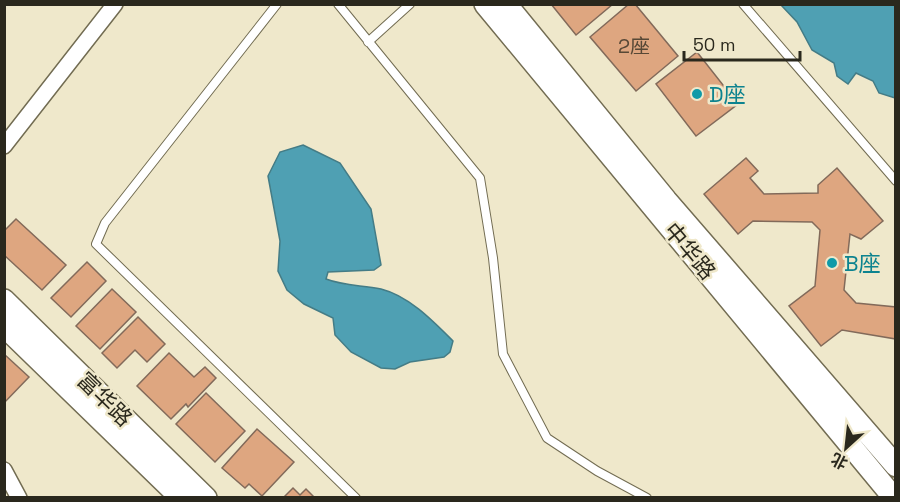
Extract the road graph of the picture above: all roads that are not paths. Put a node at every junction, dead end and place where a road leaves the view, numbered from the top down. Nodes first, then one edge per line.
1 (115, 4) edge
2 (278, 4) edge
3 (338, 4) edge
4 (410, 4) edge
5 (485, 4) edge
6 (506, 4) edge
7 (743, 4) edge
8 (368, 42) junction
9 (4, 146) edge
10 (896, 182) edge
11 (4, 300) edge
12 (4, 326) edge
13 (896, 466) edge
14 (4, 470) edge
15 (18, 498) edge
16 (181, 498) edge
17 (206, 498) edge
18 (356, 498) edge
19 (647, 498) edge
20 (894, 498) edge

1 - 9 street
2 - 18 lane
3 - 8 lane
4 - 8 lane
5 - 20 street, 中华路
6 - 13 street, 中华路
7 - 10 lane
8 - 19 lane
11 - 17 street, 富华路
12 - 16 street, 富华路
14 - 15 street

